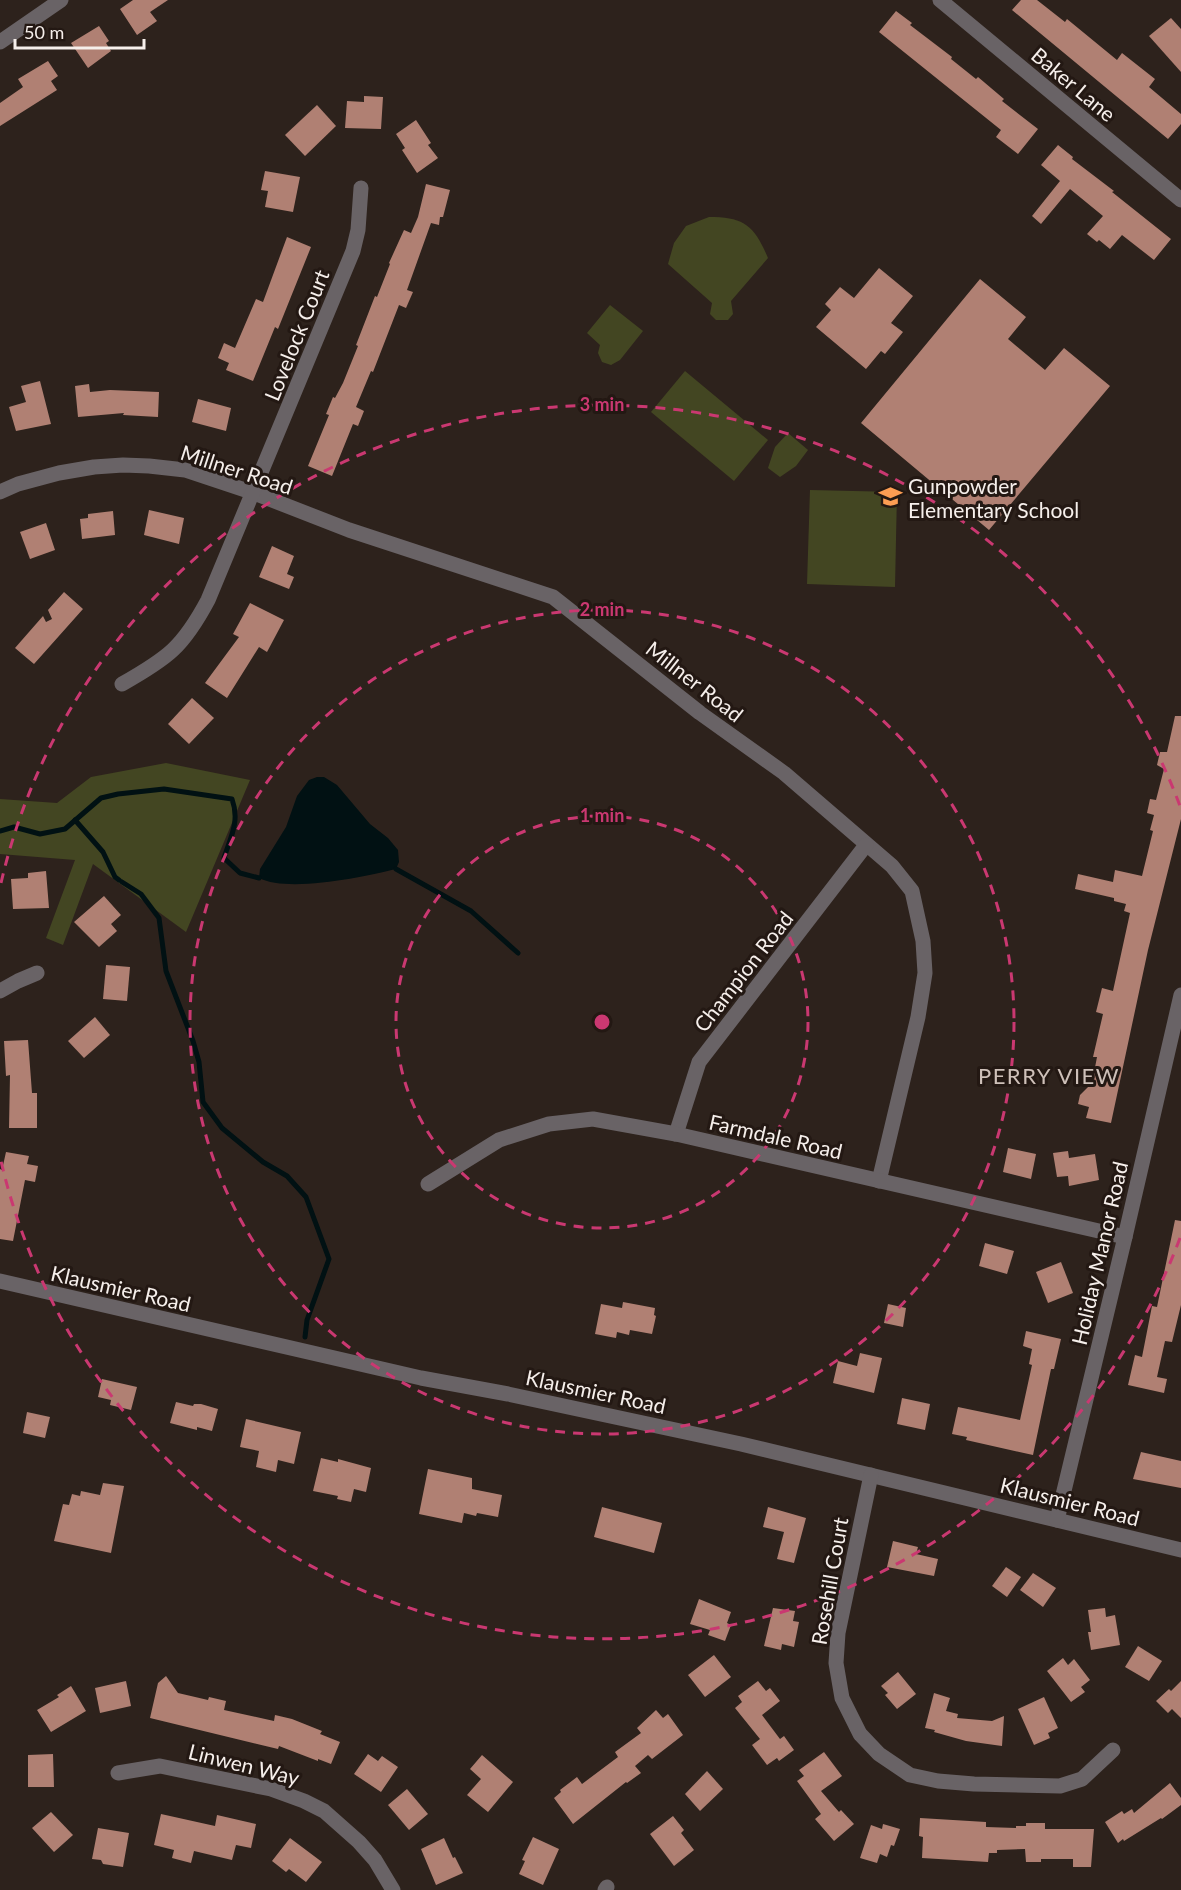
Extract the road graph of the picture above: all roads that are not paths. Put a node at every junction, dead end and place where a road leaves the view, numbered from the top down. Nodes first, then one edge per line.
1 (61, 0) edge
2 (940, 0) edge
3 (0, 42) edge
4 (361, 188) dead end
5 (1181, 200) edge
6 (0, 492) edge
7 (254, 493) junction
8 (122, 684) dead end
9 (866, 845) junction
10 (37, 973) dead end
11 (0, 992) edge
12 (1181, 995) edge
13 (676, 1134) junction
14 (879, 1181) junction
15 (428, 1184) dead end
16 (1125, 1237) junction
17 (0, 1281) edge
18 (871, 1475) junction
19 (1057, 1520) junction
20 (1181, 1550) edge
21 (1113, 1750) dead end
22 (118, 1773) dead end
23 (393, 1890) edge

1 - 3 street
2 - 5 street, Baker Lane
4 - 7 street, Lovelock Court
6 - 7 street, Millner Road
7 - 8 street, Lovelock Court
7 - 9 street, Millner Road
9 - 13 street, Champion Road
9 - 14 street, Millner Road
10 - 11 street
12 - 16 street, Holiday Manor Road
13 - 14 street, Farmdale Road
13 - 15 street, Farmdale Road
14 - 16 street, Farmdale Road
16 - 19 street, Holiday Manor Road
17 - 18 street, Klausmier Road
18 - 19 street, Klausmier Road
18 - 21 street, Rosehill Court
19 - 20 street, Klausmier Road
22 - 23 street, Linwen Way

